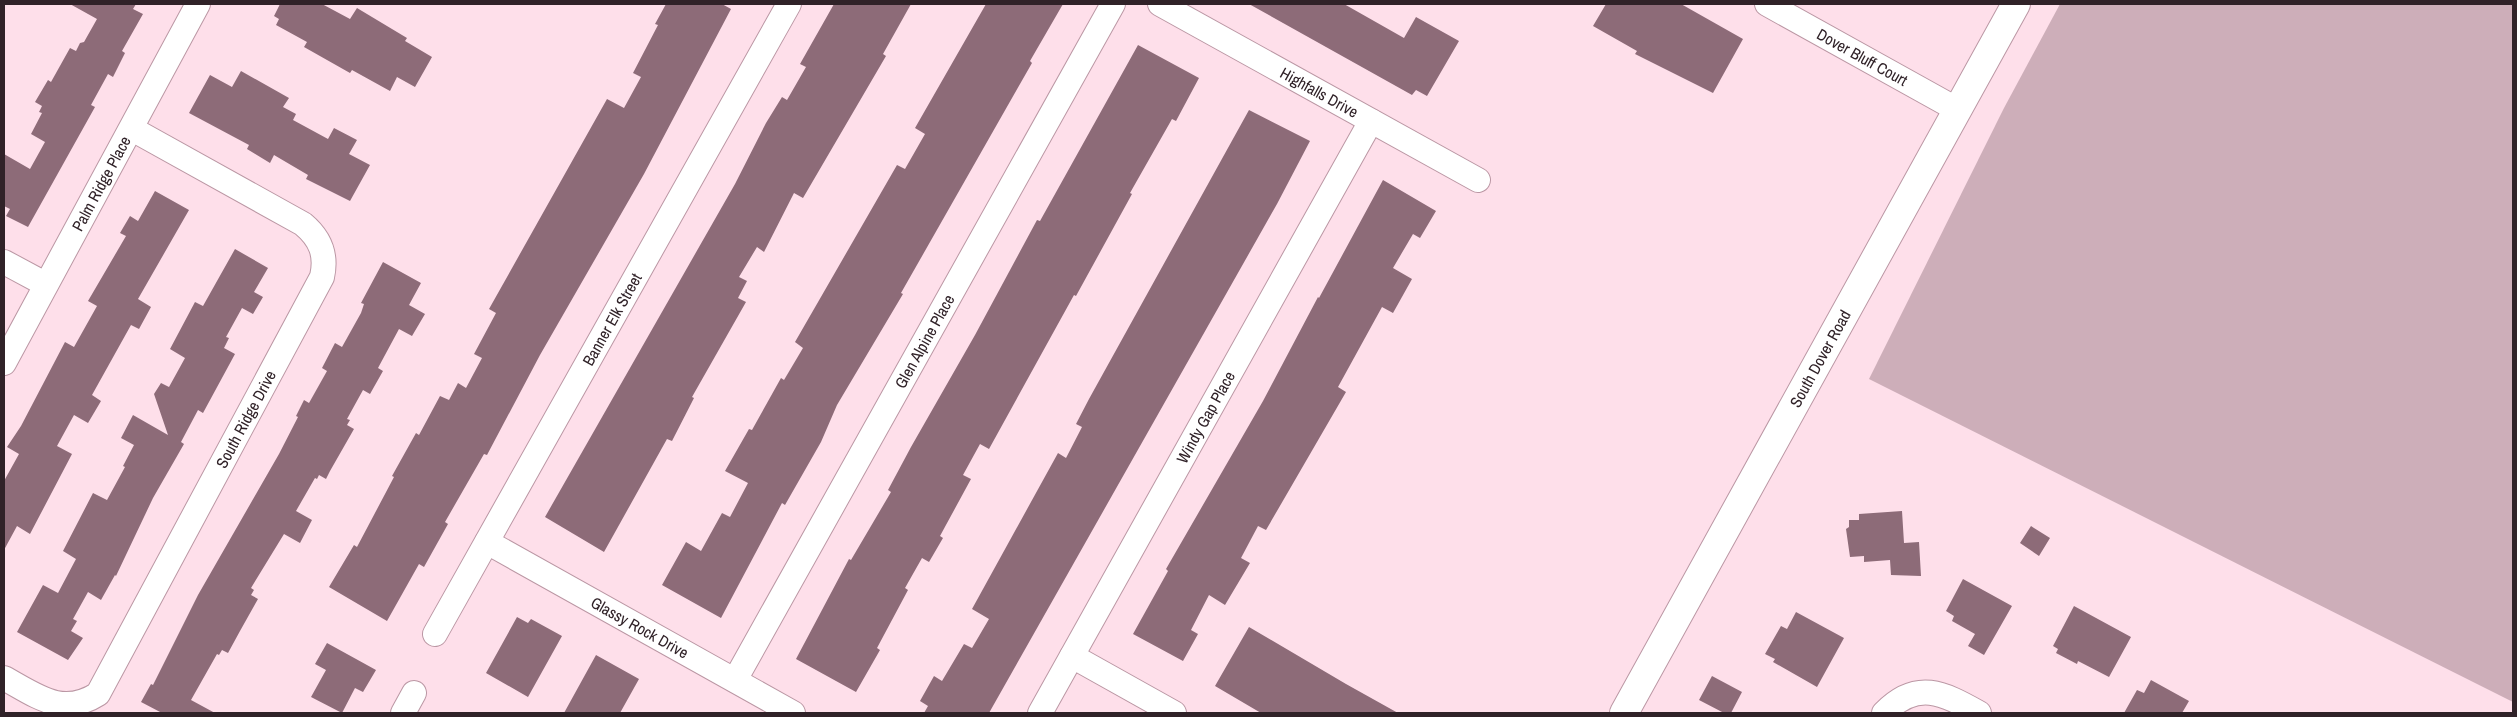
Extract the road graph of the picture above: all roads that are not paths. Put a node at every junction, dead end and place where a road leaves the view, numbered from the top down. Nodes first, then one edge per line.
1 (198, 4) edge
2 (789, 4) edge
3 (1113, 4) edge
4 (1160, 4) edge
5 (1767, 4) edge
6 (2016, 4) edge
7 (1958, 110) junction
8 (1371, 121) junction
9 (132, 129) junction
10 (1478, 180) dead end
11 (4, 262) edge
12 (45, 284) junction
13 (4, 363) edge
14 (487, 542) junction
15 (435, 634) dead end
16 (1072, 656) junction
17 (4, 678) edge
18 (735, 680) junction
19 (794, 713) edge
20 (1040, 713) edge
21 (1174, 713) edge
22 (1624, 713) edge
23 (1884, 713) edge
24 (1979, 713) edge

1 - 9 street, Palm Ridge Place
2 - 14 street, Banner Elk Street
3 - 18 street, Glen Alpine Place
4 - 8 street, Highfalls Drive
5 - 7 street, Dover Bluff Court
6 - 7 street, South Dover Road
7 - 22 street, South Dover Road
8 - 10 street, Highfalls Drive
8 - 16 street, Windy Gap Place
9 - 12 street, Palm Ridge Place
9 - 17 street, South Ridge Drive
11 - 12 street
12 - 13 street, Palm Ridge Place
14 - 15 street, Banner Elk Street
14 - 18 street, Glassy Rock Drive
16 - 20 street, Windy Gap Place
16 - 21 street
18 - 19 street, Glassy Rock Drive
23 - 24 street

